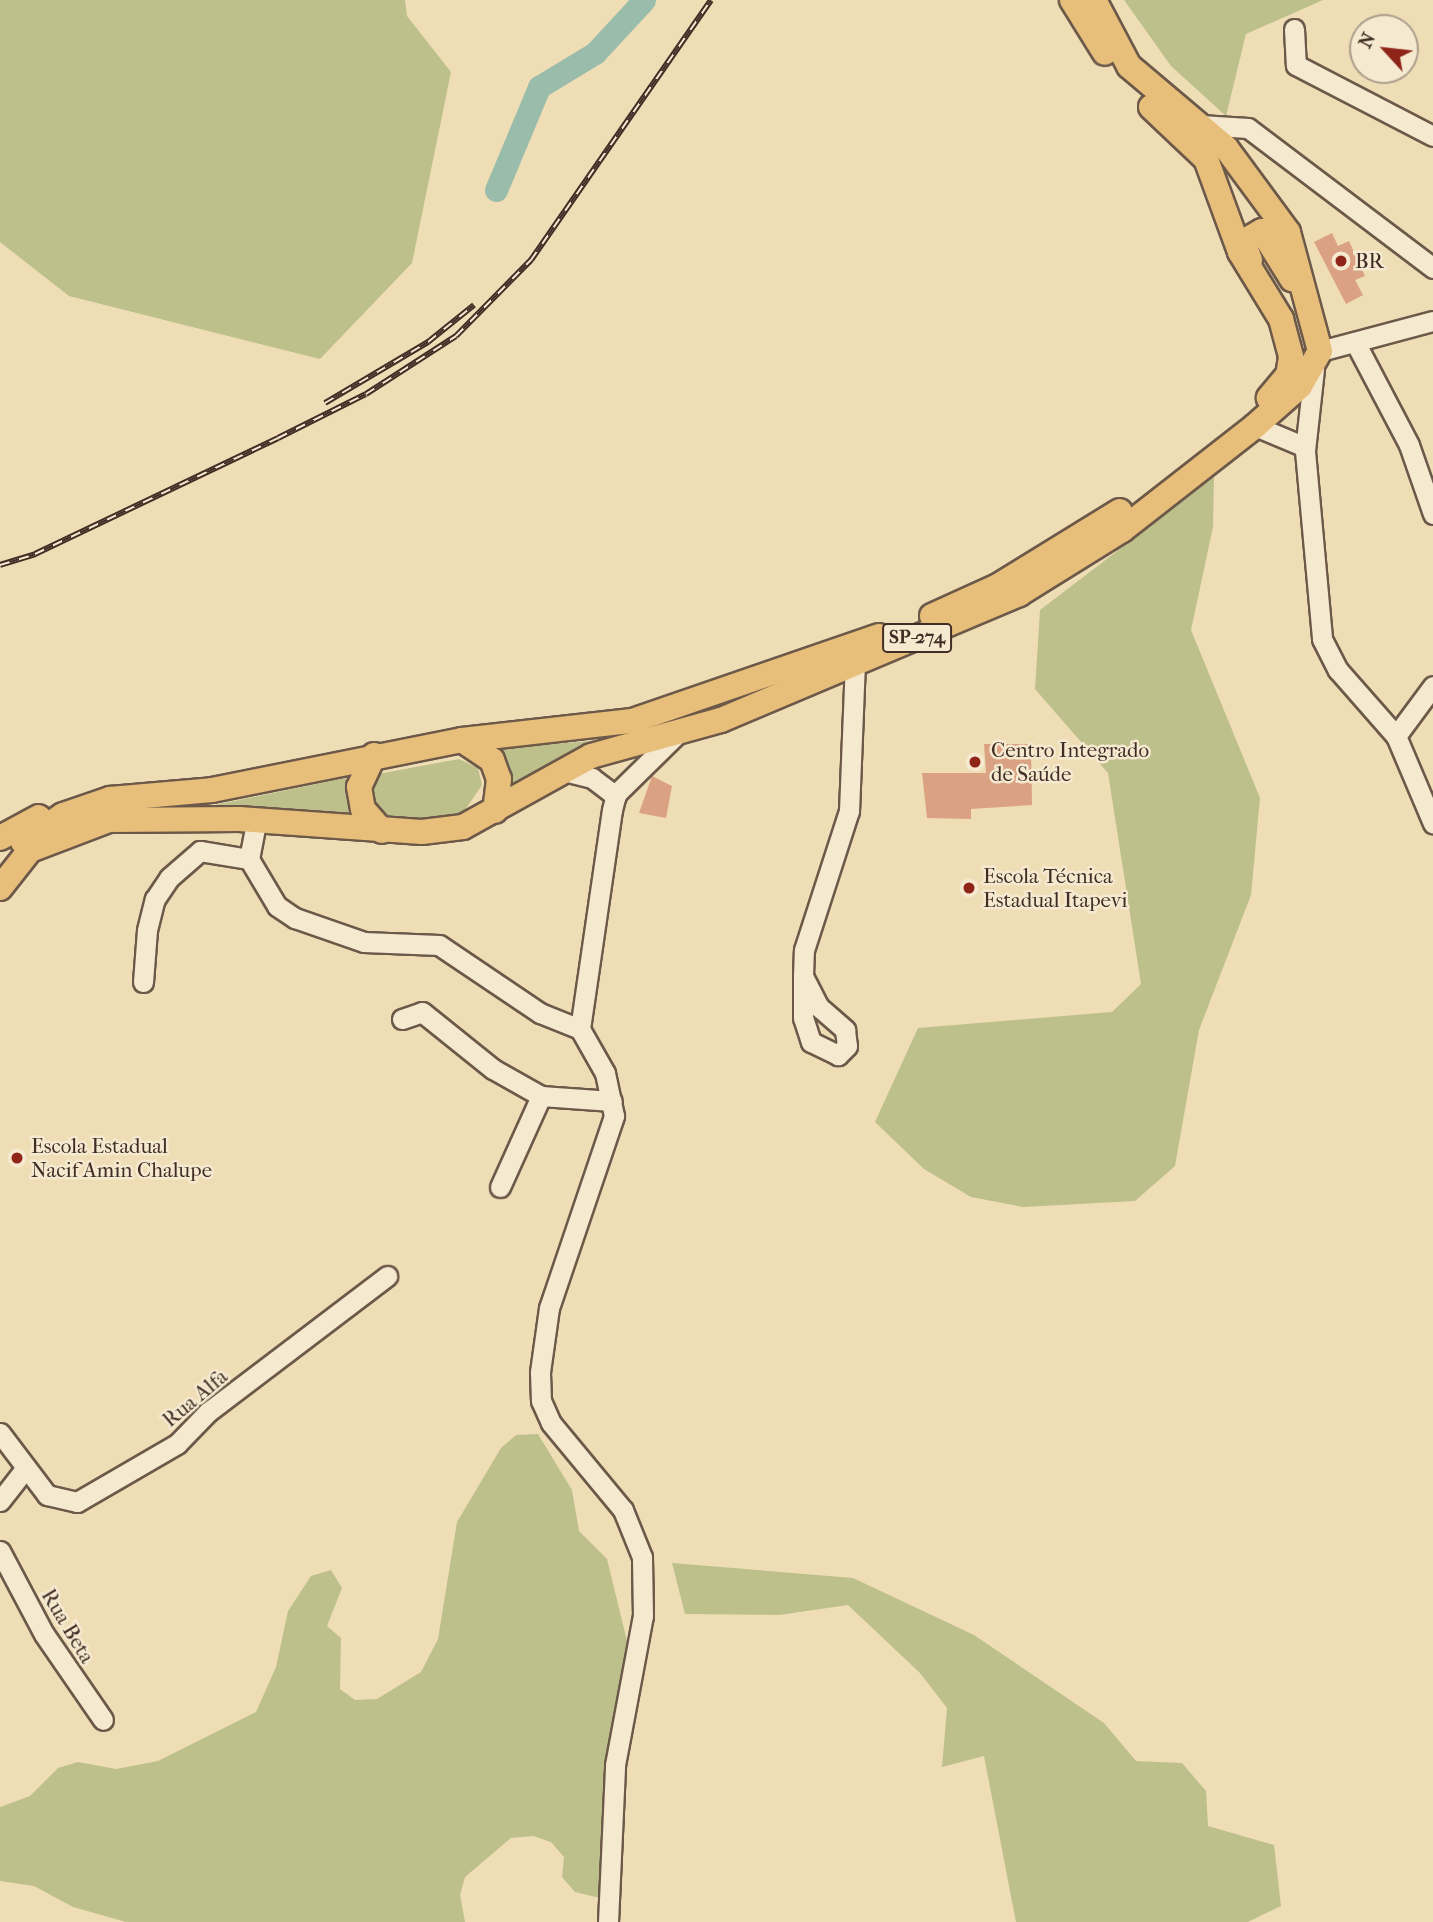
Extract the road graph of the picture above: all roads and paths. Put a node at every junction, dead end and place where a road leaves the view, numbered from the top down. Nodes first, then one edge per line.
1 (1072, 0) edge
2 (1094, 0) edge
3 (1294, 29) dead end
4 (1200, 125) junction
5 (1433, 136) edge
6 (1433, 268) edge
7 (1263, 293) junction
8 (1310, 301) junction
9 (1433, 321) edge
10 (1355, 342) junction
11 (1317, 358) junction
12 (1255, 426) junction
13 (1305, 447) junction
14 (1433, 514) edge
15 (855, 663) junction
16 (1433, 686) edge
17 (677, 733) junction
18 (1396, 736) junction
19 (463, 740) junction
20 (374, 755) junction
21 (564, 771) junction
22 (616, 796) junction
23 (495, 811) junction
24 (63, 815) junction
25 (256, 823) junction
26 (1433, 823) edge
27 (382, 831) junction
28 (0, 838) edge
29 (249, 859) junction
30 (0, 869) edge
31 (0, 888) edge
32 (803, 976) dead end
33 (144, 982) dead end
34 (402, 1019) dead end
35 (580, 1029) junction
36 (541, 1096) junction
37 (612, 1101) junction
38 (500, 1187) dead end
39 (387, 1276) dead end
40 (0, 1433) edge
41 (25, 1469) junction
42 (0, 1501) edge
43 (0, 1551) edge
44 (103, 1720) dead end
45 (608, 1922) edge

1 - 7 main road, SP-274
2 - 4 main road
3 - 5 street
4 - 6 street
4 - 8 main road
7 - 8 main road
7 - 19 main road, SP-274
8 - 11 main road
9 - 10 street
10 - 11 street
10 - 14 street
11 - 12 main road, SP-274
11 - 13 street
12 - 13 street
12 - 15 main road, SP-274
13 - 18 street
15 - 17 main road, SP-274
15 - 32 street
16 - 18 street
17 - 21 main road, SP-274
17 - 22 street
18 - 26 street
19 - 20 main road, SP-274
19 - 23 main road
20 - 24 main road, SP-274
20 - 27 main road
21 - 22 street
21 - 23 main road, SP-274
22 - 35 street
23 - 27 main road, SP-274
24 - 28 main road
24 - 30 main road, SP-274
25 - 27 main road, SP-274
25 - 29 street
25 - 31 main road, SP-274
29 - 33 street
29 - 35 street
34 - 36 street
35 - 37 street
36 - 37 street
36 - 38 street
37 - 45 street
39 - 41 street, Rua Alfa
40 - 41 street, Rua Alfa
41 - 42 street
43 - 44 street, Rua Beta

